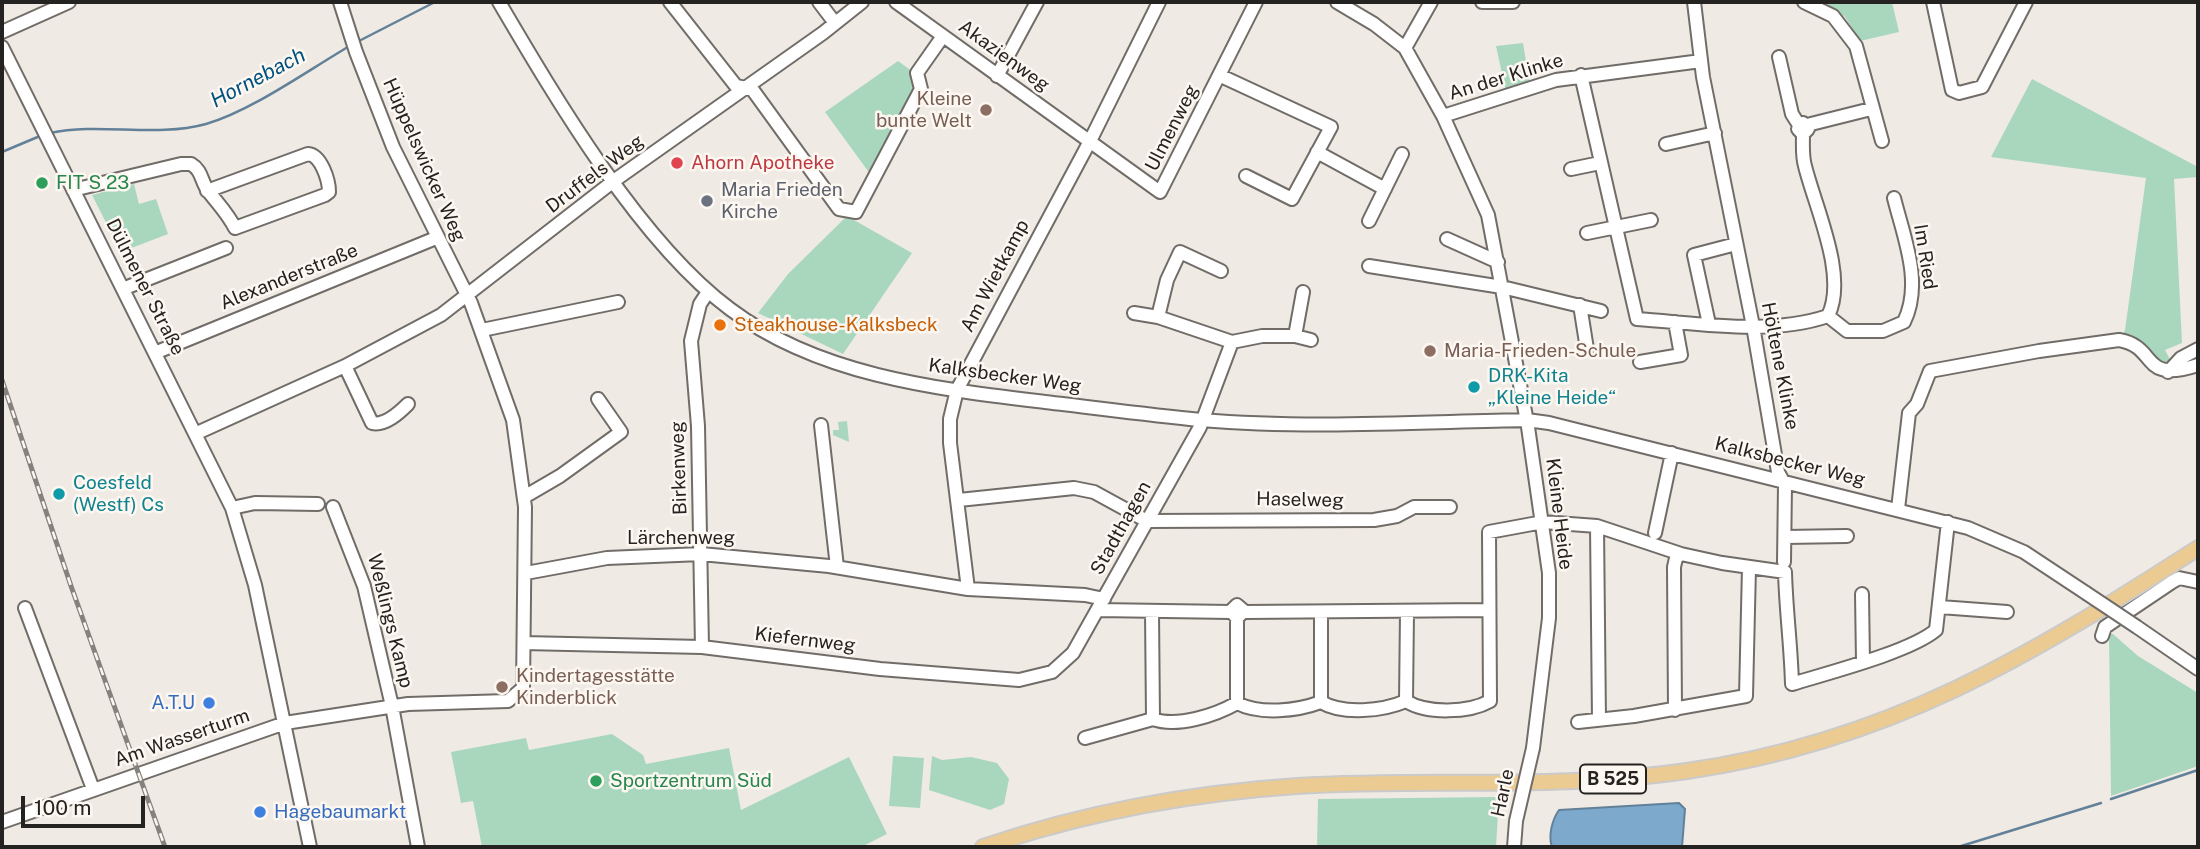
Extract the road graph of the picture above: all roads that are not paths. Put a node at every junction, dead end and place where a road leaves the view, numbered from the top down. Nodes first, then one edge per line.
1 (69, 2) edge
2 (340, 2) edge
3 (499, 2) edge
4 (670, 2) edge
5 (819, 2) edge
6 (862, 2) edge
7 (896, 2) edge
8 (1037, 2) edge
9 (1158, 2) edge
10 (1256, 2) edge
11 (1337, 2) edge
12 (1431, 2) edge
13 (1482, 2) edge
14 (1513, 2) edge
15 (1693, 2) edge
16 (1804, 2) edge
17 (1934, 2) edge
18 (2026, 2) edge
19 (835, 23) junction
20 (2, 32) edge
21 (943, 36) junction
22 (2, 47) edge
23 (1405, 48) junction
24 (1779, 57) dead end
25 (1701, 61) junction
26 (1581, 75) junction
27 (997, 76) junction
28 (1221, 76) junction
29 (745, 88) junction
30 (1871, 109) junction
31 (1443, 116) junction
32 (1803, 128) junction
33 (1715, 134) junction
34 (1090, 141) junction
35 (1882, 141) dead end
36 (1666, 144) dead end
37 (1317, 152) junction
38 (1402, 155) dead end
39 (1600, 163) junction
40 (1571, 169) dead end
41 (1246, 176) dead end
42 (615, 180) junction
43 (1385, 189) junction
44 (73, 190) junction
45 (207, 191) junction
46 (1894, 198) dead end
47 (1651, 220) dead end
48 (1369, 222) dead end
49 (1615, 228) junction
50 (1587, 233) dead end
51 (436, 238) junction
52 (1447, 239) dead end
53 (1737, 244) junction
54 (226, 248) dead end
55 (1498, 262) junction
56 (1370, 266) dead end
57 (1221, 271) dead end
58 (1502, 287) junction
59 (125, 288) junction
60 (708, 292) junction
61 (1303, 292) dead end
62 (467, 297) junction
63 (618, 302) dead end
64 (1580, 305) junction
65 (1601, 311) dead end
66 (1134, 313) dead end
67 (1828, 316) junction
68 (1158, 317) junction
69 (1675, 322) junction
70 (1709, 324) junction
71 (1753, 326) junction
72 (482, 330) junction
73 (1295, 336) junction
74 (1311, 341) dead end
75 (1232, 342) junction
76 (1587, 349) dead end
77 (2198, 349) edge
78 (157, 352) junction
79 (1640, 362) dead end
80 (2198, 365) edge
81 (345, 366) junction
82 (2168, 372) junction
83 (957, 390) junction
84 (598, 399) dead end
85 (408, 404) dead end
86 (1202, 420) junction
87 (1527, 420) junction
88 (821, 425) dead end
89 (197, 433) junction
90 (1672, 453) junction
91 (1782, 480) junction
92 (524, 497) junction
93 (959, 500) junction
94 (318, 503) dead end
95 (333, 507) dead end
96 (1450, 507) dead end
97 (232, 508) junction
98 (1898, 509) junction
99 (1147, 521) junction
100 (1543, 522) junction
101 (1948, 522) junction
102 (1597, 526) junction
103 (1655, 533) dead end
104 (1847, 536) dead end
105 (1785, 537) junction
106 (2198, 548) edge
107 (701, 554) junction
108 (1681, 554) junction
109 (1784, 562) dead end
110 (837, 567) junction
111 (1749, 567) junction
112 (526, 573) junction
113 (2198, 582) edge
114 (968, 589) junction
115 (1862, 594) dead end
116 (1101, 605) junction
117 (1940, 607) junction
118 (25, 608) dead end
119 (1489, 610) junction
120 (1152, 612) junction
121 (1321, 612) junction
122 (1408, 612) junction
123 (2007, 612) dead end
124 (1237, 614) junction
125 (2102, 636) dead end
126 (524, 643) junction
127 (702, 647) junction
128 (1073, 653) joint
129 (1863, 662) junction
130 (2198, 669) edge
131 (1406, 701) junction
132 (1321, 702) junction
133 (1237, 703) junction
134 (392, 706) junction
135 (1675, 710) junction
136 (1153, 719) junction
137 (1600, 720) junction
138 (1578, 722) dead end
139 (285, 723) junction
140 (1085, 738) dead end
141 (1533, 748) joint
142 (93, 789) junction
143 (2, 822) edge
144 (310, 847) edge
145 (418, 847) edge
146 (983, 847) edge
147 (1514, 847) edge

1 - 20 street
2 - 51 street, Hüppelswicker Weg
3 - 42 street, Kalksbecker Weg
4 - 29 street
5 - 19 street
6 - 19 street, Druffels Weg
7 - 21 street, Akazienweg
8 - 27 street
9 - 34 street, Am Wietkamp
10 - 28 street, Ulmenweg
11 - 23 street
12 - 23 street
13 - 14 street
15 - 25 street, Höltene Klinke
16 - 30 street
17 - 18 street
19 - 29 street, Druffels Weg
21 - 27 street, Akazienweg
21 - 29 street
22 - 44 street, Dülmener Straße
23 - 31 street, Kleine Heide
24 - 32 street
25 - 26 street, An der Klinke
25 - 33 street, Höltene Klinke
26 - 31 street, An der Klinke
26 - 39 street, An der Klinke
27 - 34 street, Akazienweg
28 - 34 street, Ulmenweg
28 - 37 street
29 - 42 street, Druffels Weg
30 - 32 street
30 - 35 street
31 - 55 street, Kleine Heide
32 - 67 street
33 - 36 street
33 - 53 street, Höltene Klinke
34 - 83 street, Am Wietkamp
37 - 41 street
37 - 43 street
38 - 43 street
39 - 40 street
39 - 49 street, An der Klinke
42 - 60 street, Kalksbecker Weg
42 - 62 street, Druffels Weg
43 - 48 street
44 - 45 street
44 - 59 street, Dülmener Straße
45 - 45 street
46 - 67 street, Im Ried
47 - 49 street
49 - 50 street
49 - 69 street, An der Klinke
51 - 62 street, Hüppelswicker Weg
51 - 78 street, Alexanderstraße
52 - 55 street
53 - 70 street
53 - 71 street, Höltene Klinke
54 - 59 street
55 - 58 street, Kleine Heide
56 - 58 street
57 - 68 street
58 - 64 street
58 - 87 street, Kleine Heide
59 - 78 street, Dülmener Straße
60 - 83 street, Kalksbecker Weg
60 - 107 street, Birkenweg
61 - 73 street
62 - 72 street, Hüppelswicker Weg
62 - 81 street, Druffels Weg
63 - 72 street
64 - 65 street
64 - 76 street
66 - 68 street
67 - 71 street
68 - 75 street
69 - 70 street, An der Klinke
69 - 79 street
70 - 71 street, An der Klinke
71 - 91 street, Höltene Klinke
72 - 92 street, Hüppelswicker Weg
73 - 74 street
73 - 75 street
75 - 86 street, Stadthagen
77 - 82 street
78 - 89 street, Dülmener Straße
80 - 82 street
81 - 85 street
81 - 89 street, Druffels Weg
82 - 98 street
83 - 86 street, Kalksbecker Weg
83 - 93 street, Am Wietkamp
84 - 92 street
86 - 87 street, Kalksbecker Weg
86 - 99 street, Stadthagen
87 - 90 street, Kalksbecker Weg
87 - 100 street, Kleine Heide
88 - 110 street
89 - 97 street, Dülmener Straße
90 - 91 street, Kalksbecker Weg
90 - 103 street
91 - 98 street, Kalksbecker Weg
91 - 105 street, Höltene Klinke
92 - 112 street, Hüppelswicker Weg
93 - 99 street
93 - 114 street, Am Wietkamp
94 - 97 street
95 - 134 street, Weßlings Kamp
96 - 99 street, Haselweg
97 - 139 street, Dülmener Straße
98 - 101 street, Kalksbecker Weg
99 - 116 street, Stadthagen
100 - 102 street
100 - 119 street
100 - 141 street, Kleine Heide
101 - 117 street
101 - 130 street, Kalksbecker Weg, bridge
102 - 108 street
102 - 137 street
104 - 105 street
105 - 109 street, Höltene Klinke
106 - 146 main road, B 525
107 - 110 street, Lärchenweg
107 - 112 street, Lärchenweg
107 - 127 street, Birkenweg
108 - 111 street
108 - 135 street
110 - 114 street, Lärchenweg
111 - 129 street
111 - 135 street
112 - 126 street, Hüppelswicker Weg
113 - 125 street
114 - 116 street, Lärchenweg
115 - 129 street
116 - 120 street, Lärchenweg
116 - 128 street, Stadthagen
117 - 123 street
117 - 129 street
118 - 142 street
119 - 122 street, Lärchenweg
119 - 131 street
120 - 124 street, Lärchenweg
120 - 136 street
121 - 122 street, Lärchenweg
121 - 124 street, Lärchenweg
121 - 132 street
122 - 131 street
124 - 133 street
126 - 127 street, Kiefernweg
126 - 134 street, Hüppelswicker Weg
127 - 128 street, Kiefernweg
131 - 132 street
132 - 133 street
133 - 136 street
134 - 139 street, Weßlings Kamp
134 - 145 street, Weßlings Kamp
135 - 137 street
136 - 140 street
137 - 138 street
139 - 142 street, Am Wasserturm
139 - 144 street, Dülmener Straße
141 - 147 street, Harle, bridge
142 - 143 street, Am Wasserturm

